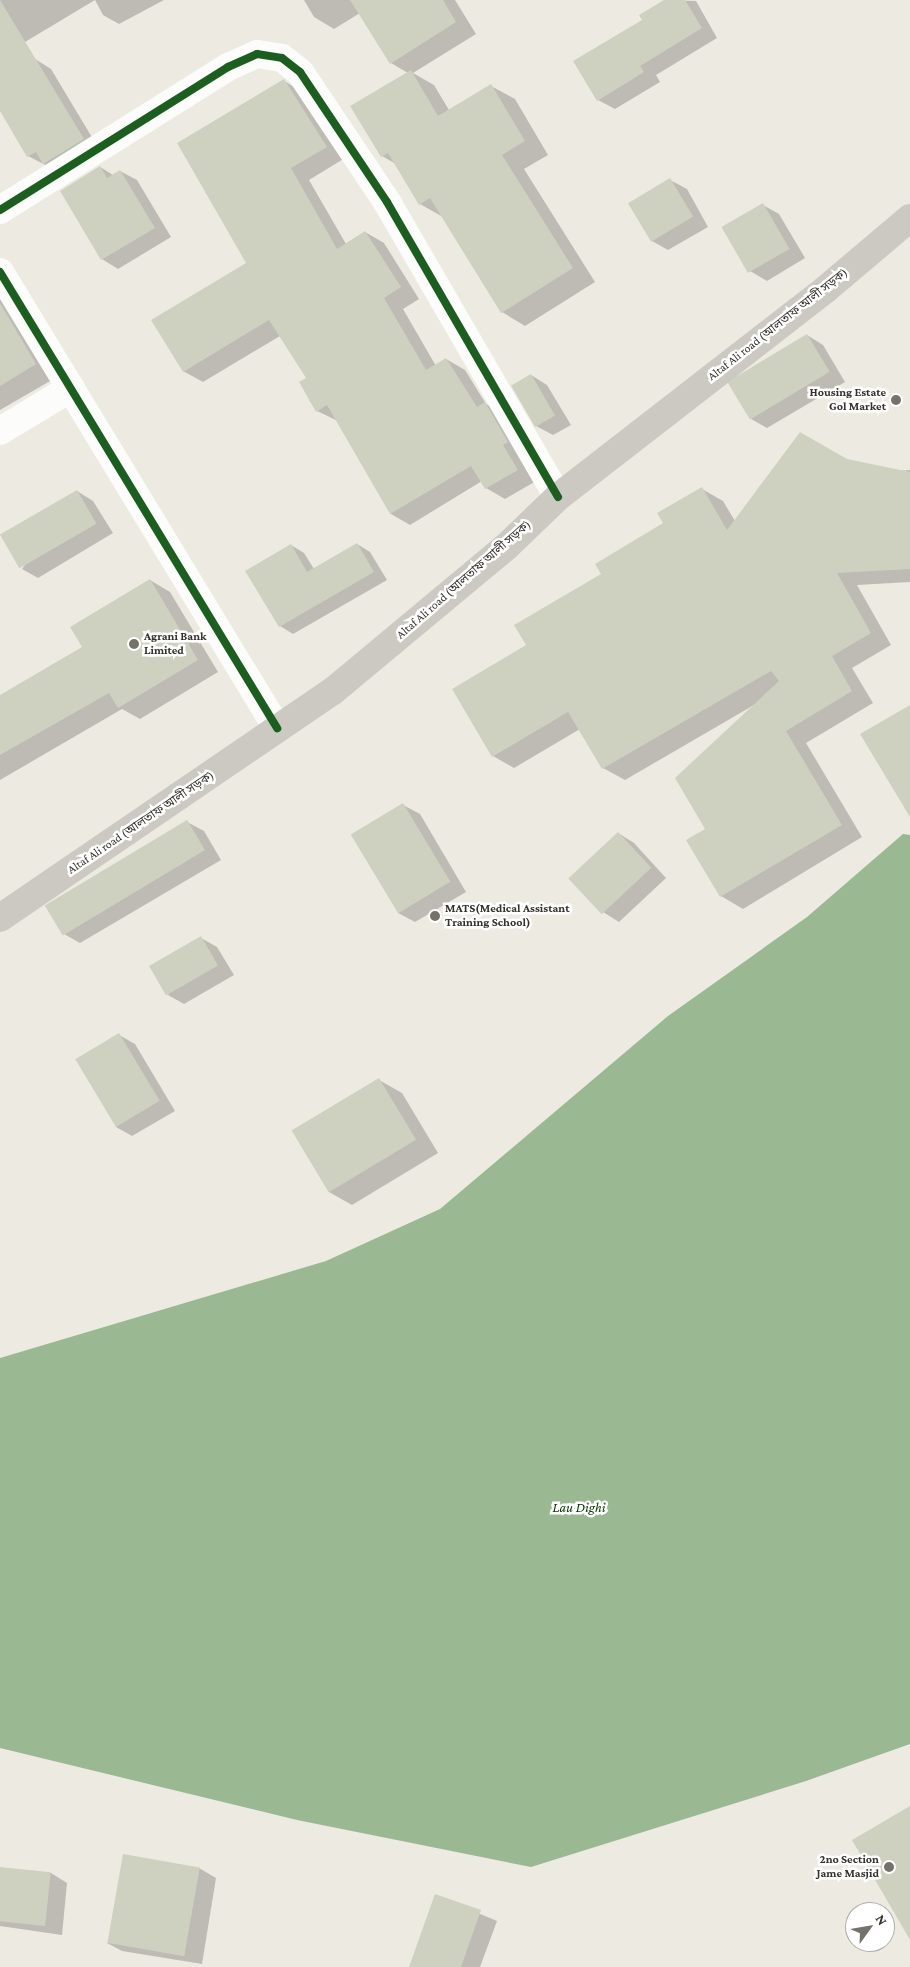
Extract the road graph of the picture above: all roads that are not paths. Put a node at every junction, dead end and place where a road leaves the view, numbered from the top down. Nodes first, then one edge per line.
1 (0, 210) edge
2 (910, 218) edge
3 (0, 272) edge
4 (70, 388) junction
5 (0, 431) edge
6 (558, 497) junction
7 (277, 728) junction
8 (0, 918) edge

1 - 6 street
2 - 6 main road, Altaf Ali road (আলতাফ আলী সড়ক)
3 - 4 street
4 - 5 street
4 - 7 street
6 - 7 main road, Altaf Ali road (আলতাফ আলী সড়ক)
7 - 8 main road, Altaf Ali road (আলতাফ আলী সড়ক)

